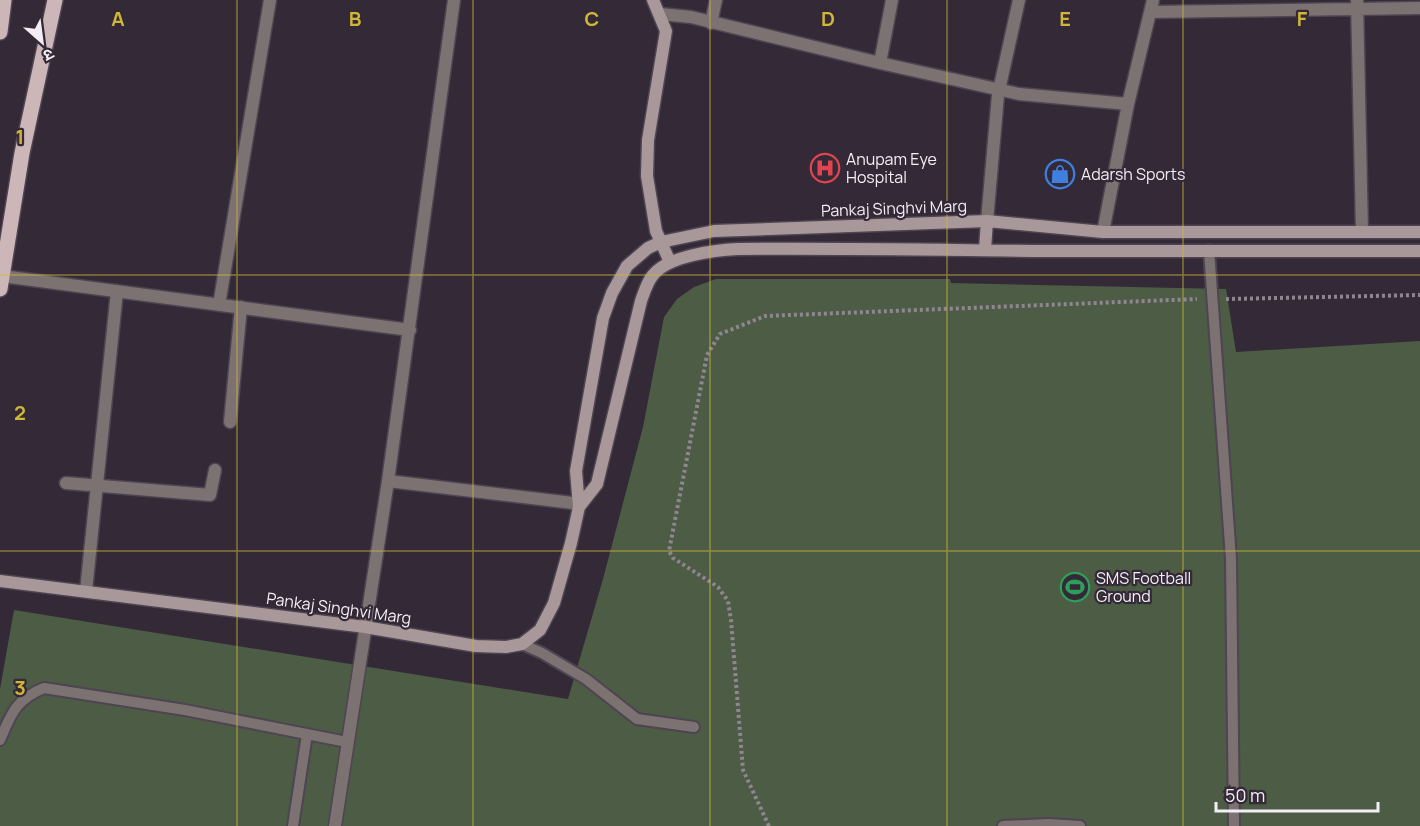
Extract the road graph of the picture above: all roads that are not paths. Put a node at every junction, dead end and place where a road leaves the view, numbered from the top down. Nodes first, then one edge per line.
1 (4, 0) edge
2 (56, 0) edge
3 (270, 0) edge
4 (454, 0) edge
5 (653, 0) edge
6 (716, 0) edge
7 (891, 0) edge
8 (1019, 0) edge
9 (1357, 5) edge
10 (1152, 6) edge
11 (1420, 8) edge
12 (660, 14) junction
13 (711, 23) junction
14 (0, 32) edge
15 (880, 63) junction
16 (1000, 89) junction
17 (1128, 104) junction
18 (987, 221) junction
19 (1362, 231) junction
20 (1103, 232) junction
21 (1420, 232) edge
22 (661, 242) junction
23 (985, 249) junction
24 (1365, 249) junction
25 (1101, 250) junction
26 (1209, 250) junction
27 (1420, 251) edge
28 (670, 262) junction
29 (1, 282) edge
30 (117, 291) junction
31 (219, 305) junction
32 (241, 308) junction
33 (410, 330) junction
34 (230, 422) dead end
35 (215, 470) dead end
36 (388, 481) junction
37 (66, 483) dead end
38 (97, 486) junction
39 (579, 507) junction
40 (0, 581) edge
41 (86, 591) junction
42 (365, 627) junction
43 (522, 644) junction
44 (694, 727) dead end
45 (307, 734) junction
46 (0, 740) edge
47 (347, 742) junction
48 (293, 826) edge
49 (335, 826) edge
50 (1003, 826) edge
51 (1080, 826) edge
52 (1234, 826) edge

1 - 14 main road
2 - 29 main road
3 - 31 street
4 - 33 street
5 - 12 street
6 - 13 street
7 - 15 street
8 - 16 street
9 - 10 street
9 - 11 street
9 - 19 street
10 - 17 street
12 - 13 street
12 - 22 street
13 - 15 street
15 - 16 street
16 - 17 street
16 - 18 street
17 - 20 street
18 - 20 street, Pankaj Singhvi Marg
18 - 22 street, Pankaj Singhvi Marg
18 - 23 street
19 - 20 street, Pankaj Singhvi Marg
19 - 21 street, Pankaj Singhvi Marg
19 - 24 street
20 - 25 street
22 - 28 street
22 - 39 street, Pankaj Singhvi Marg
23 - 25 street
23 - 28 street
24 - 26 street
24 - 27 street
25 - 26 street
26 - 52 lane
28 - 39 street, Pankaj Singhvi Marg
29 - 30 street
30 - 31 street
30 - 38 street
31 - 32 street
32 - 33 street
32 - 34 street
33 - 36 street
35 - 38 street
36 - 39 street
36 - 42 street
37 - 38 street
38 - 41 street
39 - 43 street, Pankaj Singhvi Marg
40 - 41 street, Pankaj Singhvi Marg
41 - 42 street, Pankaj Singhvi Marg
42 - 43 street, Pankaj Singhvi Marg
42 - 47 street
43 - 44 lane
45 - 46 lane
45 - 47 lane
45 - 48 lane
47 - 49 street
50 - 51 lane

